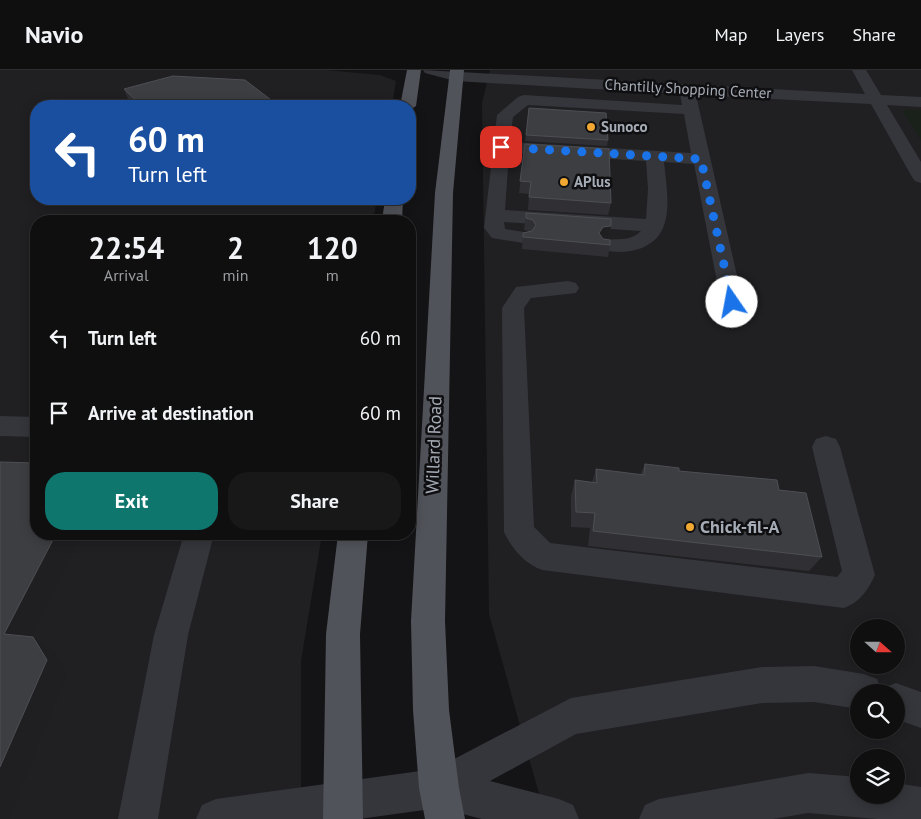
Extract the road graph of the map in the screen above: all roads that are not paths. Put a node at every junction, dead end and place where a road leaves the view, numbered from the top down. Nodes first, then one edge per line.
1 (414, 70) edge
2 (447, 72) edge
3 (863, 77) edge
4 (685, 81) junction
5 (847, 82) dead end
6 (603, 84) junction
7 (885, 84) dead end
8 (409, 100) edge
9 (876, 100) junction
10 (921, 102) edge
11 (606, 105) junction
12 (691, 110) junction
13 (501, 147) junction
14 (654, 156) junction
15 (701, 159) junction
16 (921, 177) edge
17 (494, 215) junction
18 (654, 226) junction
19 (523, 237) edge
20 (608, 245) edge
21 (568, 288) dead end
22 (732, 302) dead end
23 (0, 426) edge
24 (30, 428) edge
25 (826, 447) dead end
26 (197, 540) edge
27 (352, 540) edge
28 (850, 690) edge
29 (905, 704) edge
30 (921, 710) edge
31 (442, 803) edge
32 (921, 807) edge
33 (342, 810) edge
34 (138, 819) edge
35 (216, 819) edge
36 (559, 819) edge
37 (660, 819) edge

1 - 8 main road
2 - 6 street, Chantilly Shopping Center
2 - 31 main road, Willard Road
3 - 5 street
3 - 7 street
3 - 9 street
4 - 6 street, Chantilly Shopping Center
4 - 9 street, Chantilly Shopping Center
4 - 12 street
6 - 11 street
9 - 10 street, Chantilly Shopping Center
9 - 16 street
11 - 12 street
11 - 13 street
12 - 15 street
13 - 14 street
13 - 17 street
14 - 15 street
14 - 18 street
15 - 22 street
17 - 18 street
17 - 19 street
18 - 20 street
21 - 25 street
23 - 24 street
26 - 34 street
27 - 33 main road
28 - 31 street
29 - 30 street
31 - 33 street
31 - 36 street
32 - 37 street
33 - 35 street

